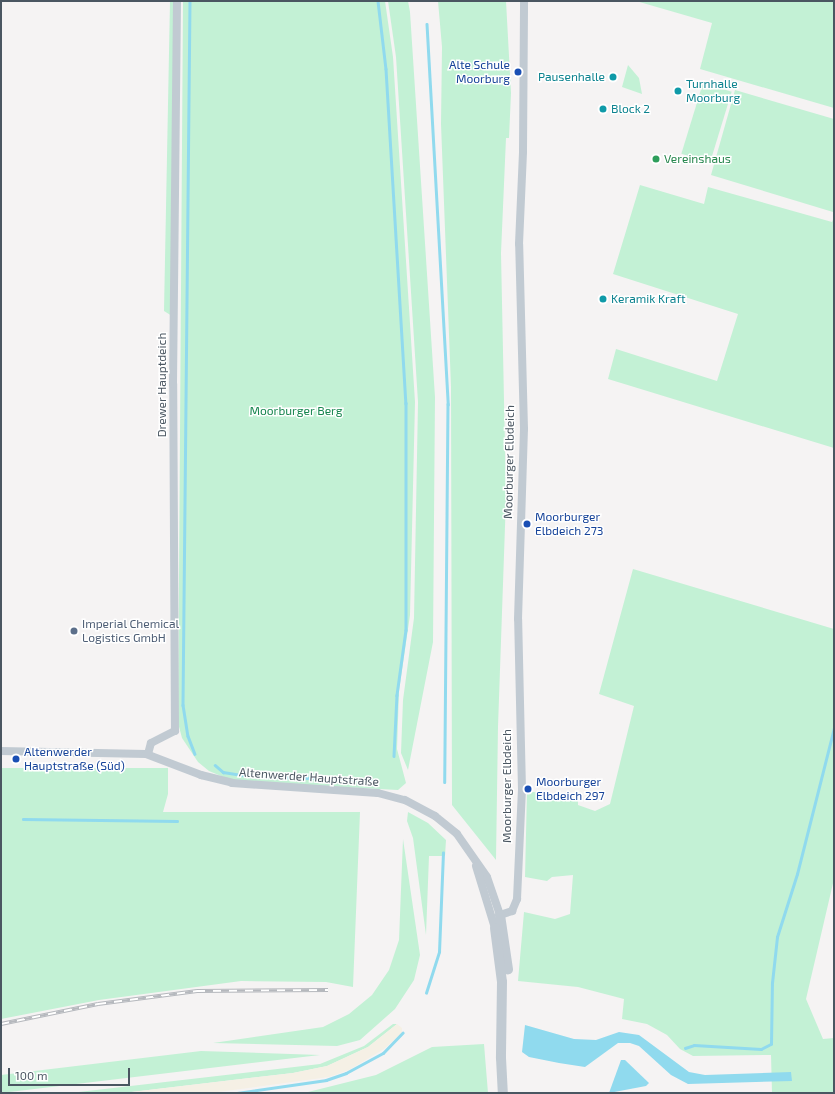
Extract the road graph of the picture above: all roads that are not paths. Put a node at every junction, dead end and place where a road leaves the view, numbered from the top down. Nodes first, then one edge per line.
1 (177, 1) edge
2 (524, 1) edge
3 (1, 751) edge
4 (148, 754) junction
5 (475, 861) junction
6 (500, 915) junction
7 (495, 928) junction
8 (502, 1010) junction
9 (503, 1093) edge

1 - 4 street, Drewer Hauptdeich
2 - 6 street, Moorburger Elbdeich
3 - 4 street, Altenwerder Hauptstraße
4 - 5 street, Altenwerder Hauptstraße
5 - 6 street, Altenwerder Hauptstraße
5 - 7 street, Altenwerder Hauptstraße
6 - 7 street
6 - 8 street
7 - 8 street
8 - 9 street

